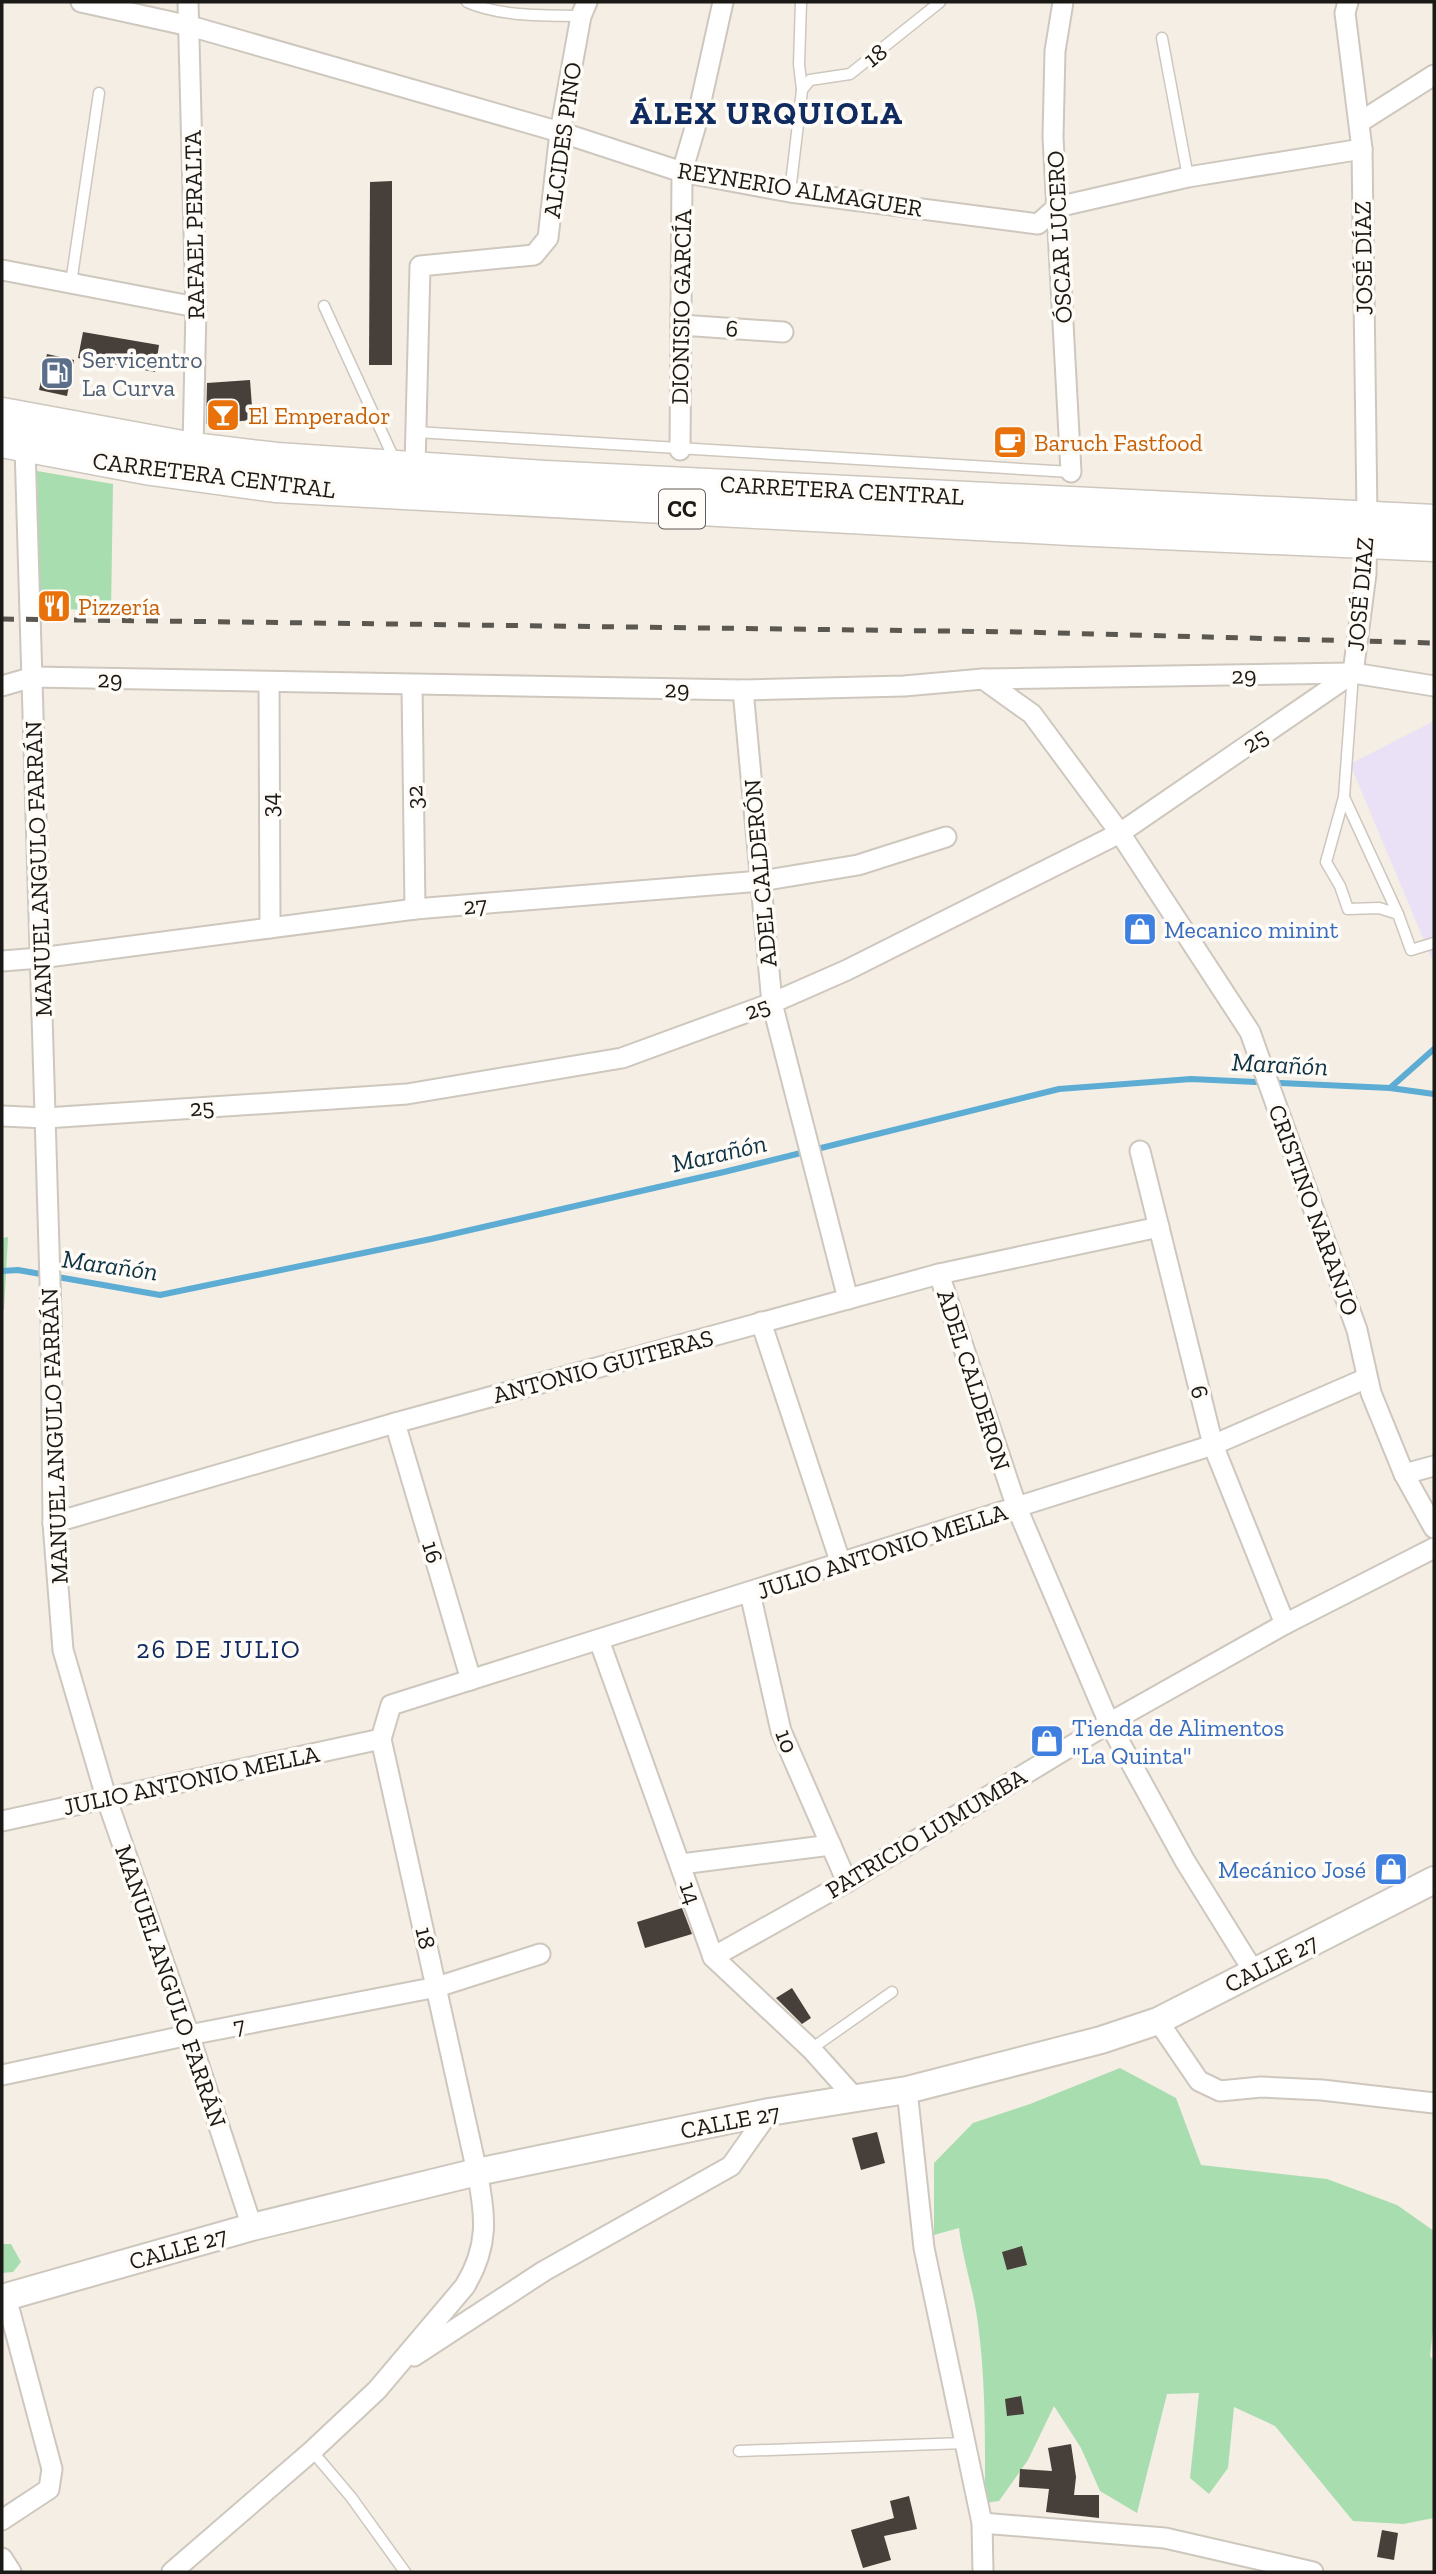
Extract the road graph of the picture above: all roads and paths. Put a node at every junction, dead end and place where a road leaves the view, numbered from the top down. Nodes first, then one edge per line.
1 (80, 2) edge
2 (188, 2) edge
3 (467, 2) edge
4 (723, 2) edge
5 (801, 2) edge
6 (940, 2) edge
7 (1063, 2) edge
8 (1348, 2) edge
9 (584, 9) edge
10 (190, 26) junction
11 (1162, 38) dead end
12 (1434, 75) edge
13 (802, 90) junction
14 (99, 93) dead end
15 (1360, 122) junction
16 (560, 132) junction
17 (1362, 149) junction
18 (682, 172) junction
19 (1188, 177) junction
20 (790, 192) junction
21 (1057, 207) junction
22 (2, 270) edge
23 (71, 283) junction
24 (324, 306) dead end
25 (196, 307) junction
26 (681, 325) junction
27 (783, 332) dead end
28 (2, 413) edge
29 (416, 432) junction
30 (14, 444) edge
31 (193, 448) junction
32 (680, 450) junction
33 (406, 465) junction
34 (1071, 472) joint
35 (1434, 520) edge
36 (1366, 528) junction
37 (1434, 546) edge
38 (1353, 673) junction
39 (33, 677) junction
40 (984, 679) junction
41 (269, 682) junction
42 (412, 685) junction
43 (2, 686) edge
44 (1434, 686) edge
45 (743, 690) junction
46 (1344, 797) junction
47 (1120, 832) junction
48 (946, 837) dead end
49 (761, 881) junction
50 (415, 909) junction
51 (1398, 914) junction
52 (270, 928) junction
53 (1434, 943) edge
54 (40, 958) junction
55 (2, 961) edge
56 (772, 1003) junction
57 (2, 1116) edge
58 (46, 1118) junction
59 (1140, 1151) dead end
60 (1159, 1227) junction
61 (939, 1274) junction
62 (848, 1299) junction
63 (761, 1322) junction
64 (1367, 1378) junction
65 (395, 1423) junction
66 (1213, 1445) junction
67 (1434, 1466) edge
68 (1404, 1474) junction
69 (1017, 1508) junction
70 (53, 1523) junction
71 (1434, 1528) edge
72 (1434, 1548) edge
73 (841, 1564) junction
74 (750, 1593) junction
75 (1285, 1624) junction
76 (599, 1640) junction
77 (471, 1680) junction
78 (391, 1705) joint
79 (1109, 1723) junction
80 (381, 1739) junction
81 (106, 1797) junction
82 (2, 1821) edge
83 (831, 1845) junction
84 (681, 1864) junction
85 (1434, 1880) edge
86 (847, 1882) junction
87 (540, 1954) dead end
88 (712, 1957) junction
89 (1254, 1972) junction
90 (437, 1987) junction
91 (892, 1992) dead end
92 (1158, 2021) junction
93 (188, 2035) junction
94 (811, 2049) junction
95 (2, 2075) edge
96 (907, 2091) junction
97 (855, 2098) junction
98 (1434, 2103) edge
99 (769, 2112) junction
100 (477, 2172) junction
101 (252, 2227) junction
102 (4, 2297) edge
103 (396, 2368) junction
104 (965, 2443) junction
105 (312, 2451) junction
106 (739, 2451) dead end
107 (2, 2519) edge
108 (982, 2523) junction
109 (2, 2558) edge
110 (12, 2572) edge
111 (172, 2572) edge
112 (405, 2572) edge
113 (983, 2572) edge
114 (1313, 2572) edge

1 - 10 street, REYNERIO ALMAGUER
2 - 10 street, RAFAEL PERALTA
3 - 9 lane
4 - 18 street, DIONISIO GARCÍA
5 - 13 lane
6 - 13 lane, 18
7 - 21 street, ÓSCAR LUCERO
8 - 15 street, JOSÉ DÍAZ
9 - 16 street, ALCIDES PINO
10 - 16 street, REYNERIO ALMAGUER
10 - 25 street, RAFAEL PERALTA
11 - 19 lane
12 - 15 street
13 - 20 lane
14 - 23 lane
15 - 17 street, JOSÉ DÍAZ
16 - 18 street, REYNERIO ALMAGUER
16 - 29 street, ALCIDES PINO
17 - 19 street, REYNERIO ALMAGUER
17 - 36 street, JOSÉ DÍAZ
18 - 20 street, REYNERIO ALMAGUER
18 - 26 street, DIONISIO GARCÍA
19 - 21 street, REYNERIO ALMAGUER
20 - 21 street, REYNERIO ALMAGUER
21 - 34 street, ÓSCAR LUCERO
22 - 23 street
23 - 25 street
24 - 33 lane
25 - 31 street, RAFAEL PERALTA
26 - 27 street, 6
26 - 32 street, DIONISIO GARCÍA
28 - 31 main road, CARRETERA CENTRAL / CC
29 - 32 lane
29 - 33 street, ALCIDES PINO
30 - 36 main road, CARRETERA CENTRAL / CC
30 - 39 street, MANUEL ANGULO FARRÁN
31 - 33 main road, CARRETERA CENTRAL / CC
32 - 34 lane
33 - 36 main road, CARRETERA CENTRAL / CC
35 - 36 main road, CARRETERA CENTRAL / CC
36 - 37 main road, CARRETERA CENTRAL / CC
36 - 38 street, JOSÉ DIAZ
38 - 40 street, 29
38 - 44 street
38 - 46 lane
38 - 47 street, 25
39 - 41 street, 29
39 - 43 street, 29
39 - 54 street, MANUEL ANGULO FARRÁN
40 - 45 street, 29
40 - 47 street, CRISTINO NARANJO
41 - 42 street, 29
41 - 52 street, 34
42 - 45 street, 29
42 - 50 street, 32
45 - 49 street, ADEL CALDERÓN
46 - 51 lane
46 - 51 lane
47 - 56 street, 25
47 - 64 street, CRISTINO NARANJO
48 - 49 street, 27
49 - 50 street, 27
49 - 56 street, ADEL CALDERÓN
50 - 52 street, 27
51 - 53 lane
52 - 54 street, 27
54 - 55 street, 27
54 - 58 street, MANUEL ANGULO FARRÁN
56 - 58 street, 25
56 - 62 street, ADEL CALDERÓN
57 - 58 street, 25
58 - 70 street, MANUEL ANGULO FARRÁN
59 - 60 street, 6
60 - 61 street, ANTONIO GUITERAS
60 - 66 street, 6
61 - 62 street, ANTONIO GUITERAS
61 - 69 street, ADEL CALDERON
62 - 63 street, ANTONIO GUITERAS
63 - 65 street, ANTONIO GUITERAS
63 - 73 street
64 - 66 street, JULIO ANTONIO MELLA
64 - 68 street, CRISTINO NARANJO
65 - 70 street, ANTONIO GUITERAS
65 - 77 street, 16
66 - 69 street, JULIO ANTONIO MELLA
66 - 75 street, 6
67 - 68 street
68 - 71 street, CRISTINO NARANJO
69 - 73 street, JULIO ANTONIO MELLA
69 - 79 street, ADEL CALDERON
70 - 81 street, MANUEL ANGULO FARRÁN
72 - 75 street, PATRICIO LUMUMBA
73 - 74 street, JULIO ANTONIO MELLA
74 - 76 street, JULIO ANTONIO MELLA
74 - 83 street, 10
75 - 79 street, PATRICIO LUMUMBA
76 - 77 street, JULIO ANTONIO MELLA
76 - 84 street, 14
77 - 78 street, JULIO ANTONIO MELLA
78 - 80 street, 18
79 - 86 street, PATRICIO LUMUMBA
79 - 89 street, ADEL CALDERON
80 - 81 street, JULIO ANTONIO MELLA
80 - 90 street, 18
81 - 82 street, JULIO ANTONIO MELLA
81 - 93 street, MANUEL ANGULO FARRÁN
83 - 84 street
83 - 86 street, 10
84 - 88 street, 14
85 - 89 main road, CALLE 27
86 - 88 street, PATRICIO LUMUMBA
87 - 90 street, 7
88 - 94 street, 14
89 - 92 main road, CALLE 27
90 - 93 street, 7
90 - 100 street, 18
91 - 94 lane
92 - 96 main road, CALLE 27
92 - 98 street
93 - 95 street, 7
93 - 101 street, MANUEL ANGULO FARRÁN
94 - 97 street, 14
96 - 97 main road, CALLE 27
96 - 104 street
97 - 99 main road, CALLE 27
99 - 100 main road, CALLE 27
99 - 103 street
100 - 101 main road, CALLE 27
100 - 103 street, 18
101 - 102 main road, CALLE 27
102 - 107 street
103 - 105 street
104 - 106 lane
104 - 108 street
105 - 111 street
105 - 112 lane
108 - 113 street
108 - 114 street
109 - 110 street

